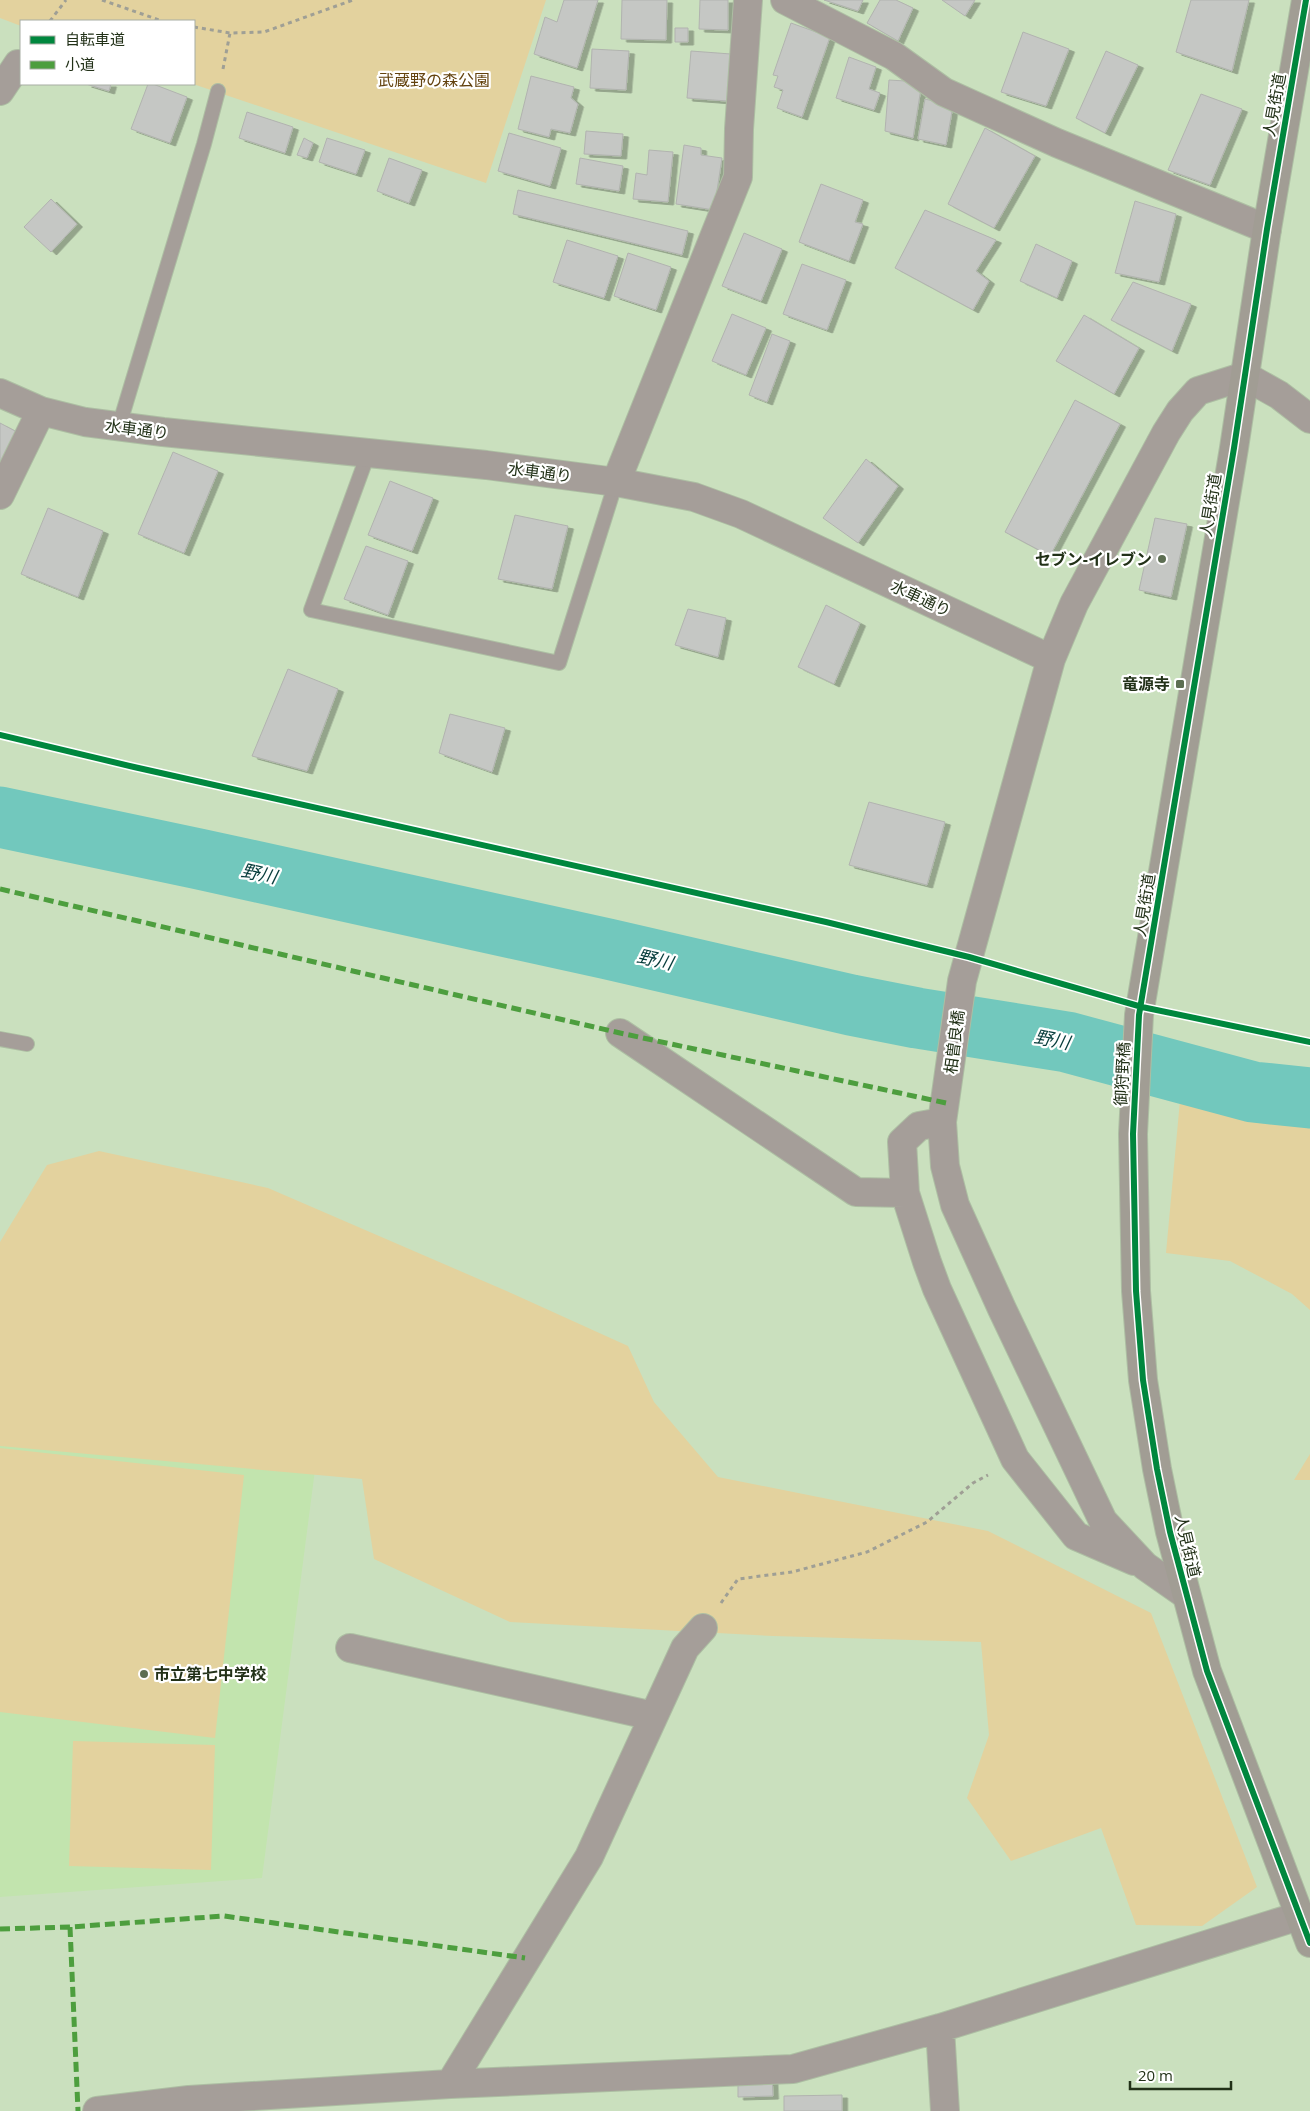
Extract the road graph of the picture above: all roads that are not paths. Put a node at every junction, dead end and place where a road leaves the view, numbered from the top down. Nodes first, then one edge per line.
1 (748, 0) edge
2 (785, 0) edge
3 (1306, 0) edge
4 (18, 64) dead end
5 (0, 90) edge
6 (218, 91) road end
7 (1267, 229) junction
8 (1245, 376) junction
9 (0, 393) edge
10 (41, 411) junction
11 (1310, 419) edge
12 (119, 426) junction
13 (368, 454) junction
14 (616, 482) junction
15 (0, 495) edge
16 (1051, 659) junction
17 (1140, 1011) joint
18 (620, 1033) dead end
19 (0, 1039) edge
20 (28, 1044) dead end
21 (944, 1112) junction
22 (1133, 1134) joint
23 (905, 1193) junction
24 (1145, 1566) junction
25 (1185, 1594) junction
26 (703, 1628) road end
27 (350, 1648) dead end
28 (653, 1716) junction
29 (1299, 1916) junction
30 (1310, 1944) edge
31 (940, 2028) junction
32 (450, 2084) junction
33 (97, 2111) edge
34 (945, 2111) edge

1 - 14 street
2 - 7 street
3 - 7 main road, 人見街道
4 - 5 street
6 - 12 lane
7 - 8 main road, 人見街道
8 - 11 street
8 - 16 street, 相曽良橋
8 - 17 main road, 人見街道
9 - 10 street, 水車通り
10 - 12 street, 水車通り
10 - 15 street
12 - 13 street, 水車通り
13 - 14 street, 水車通り
13 - 14 lane
14 - 16 street, 水車通り
16 - 21 street, 相曽良橋
17 - 22 main road, 御狩野橋
18 - 23 street
19 - 20 lane
21 - 23 street
21 - 24 street, 相曽良橋
22 - 25 main road, 人見街道
23 - 24 street
24 - 25 street
25 - 29 main road, 人見街道
26 - 28 street
27 - 28 street
28 - 32 street
29 - 30 main road, 人見街道
29 - 31 street
31 - 32 street
31 - 34 street
32 - 33 street

